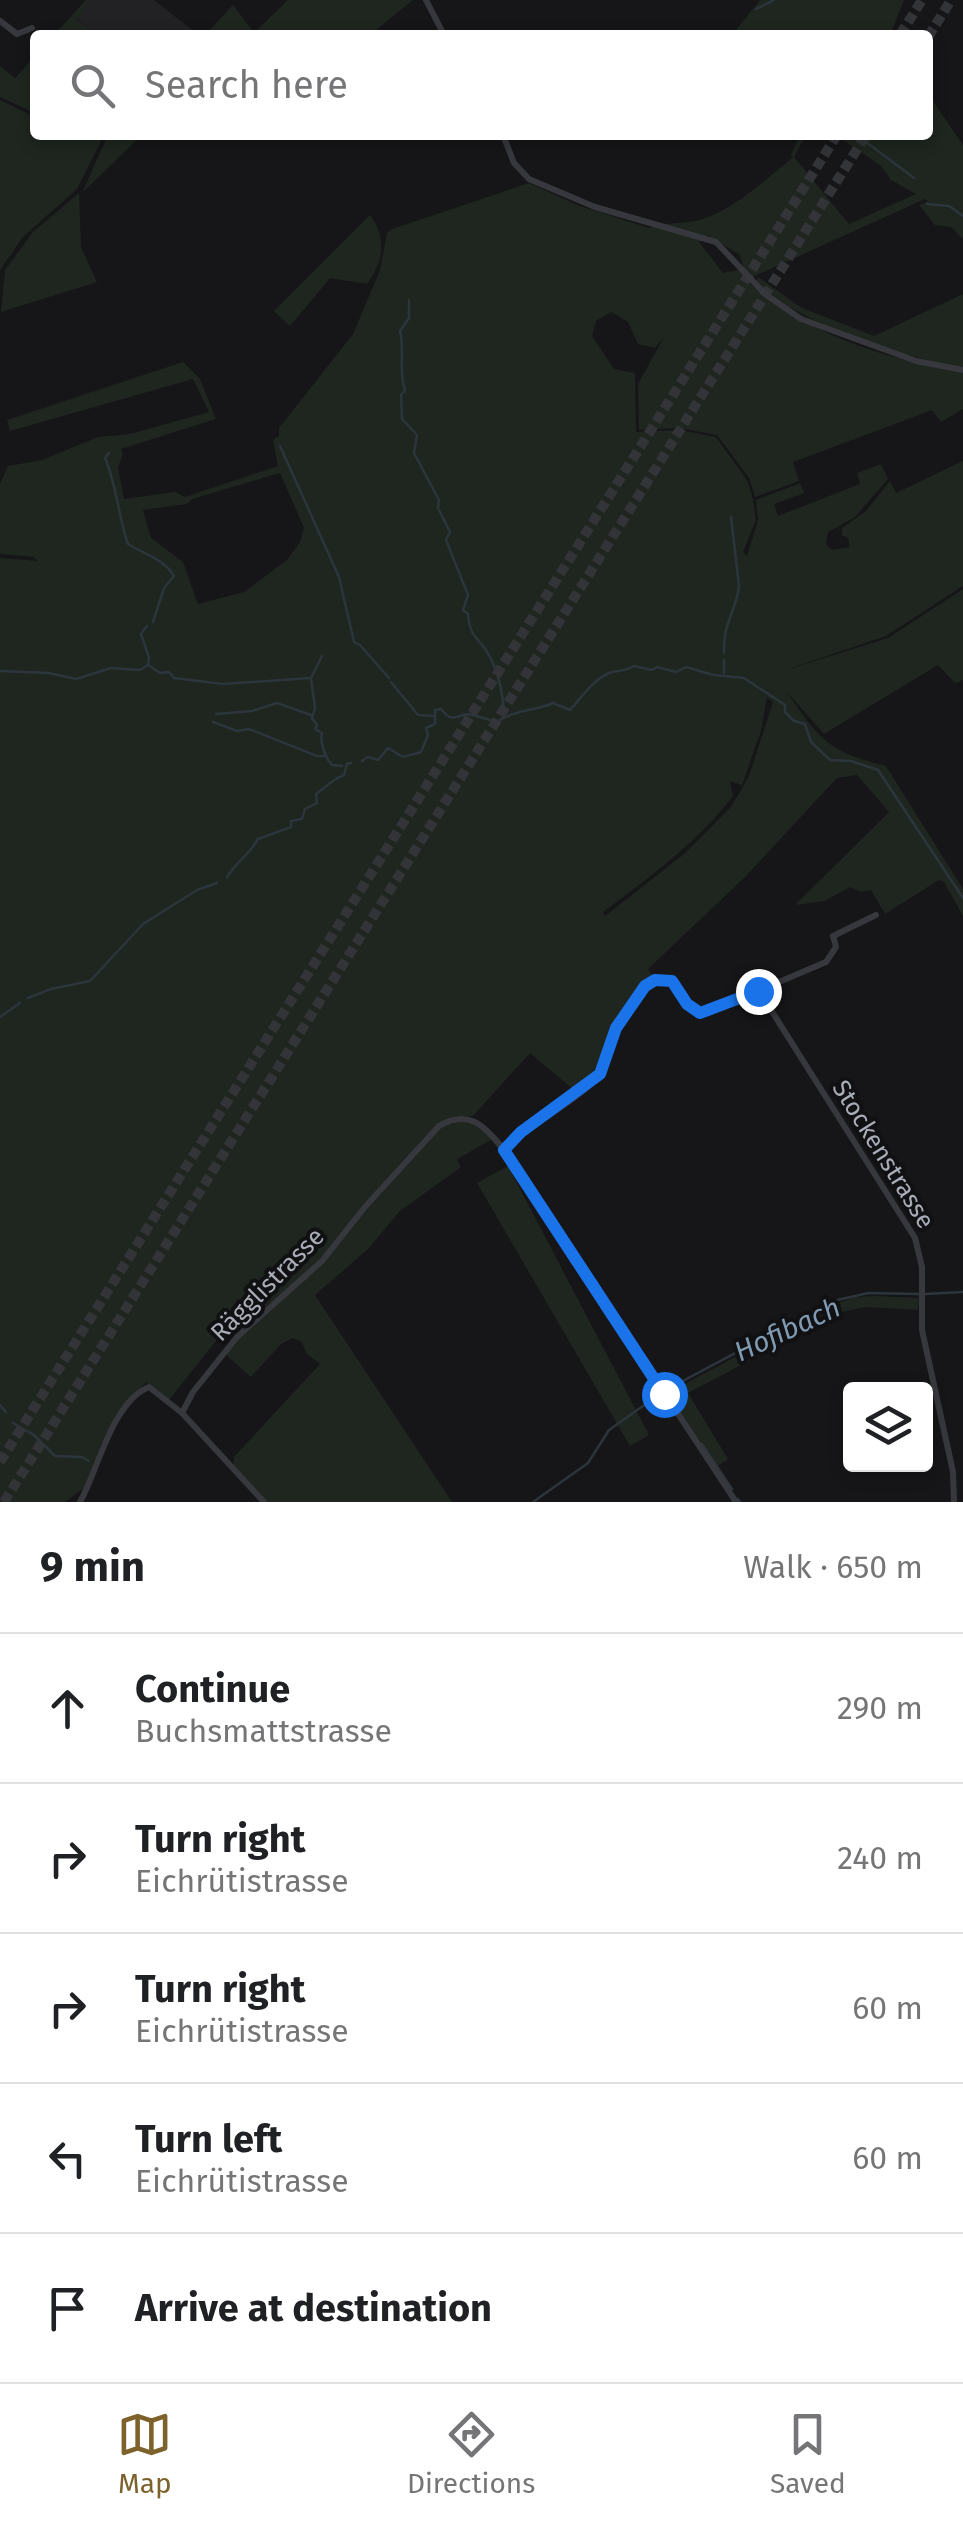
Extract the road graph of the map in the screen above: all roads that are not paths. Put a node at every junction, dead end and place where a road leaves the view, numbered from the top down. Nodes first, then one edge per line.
1 (426, 0) edge
2 (0, 22) edge
3 (32, 28) dead end
4 (441, 30) edge
5 (505, 140) edge
6 (963, 370) edge
7 (876, 914) dead end
8 (758, 991) junction
9 (504, 1150) junction
10 (182, 1412) junction
11 (80, 1502) edge
12 (264, 1502) edge
13 (736, 1502) edge
14 (954, 1502) edge

1 - 4 street
2 - 3 street
5 - 6 street
7 - 8 street
8 - 9 street
8 - 14 street, Stockenstrasse
9 - 10 street, Rägglistrasse
9 - 13 street
10 - 11 street
10 - 12 street

